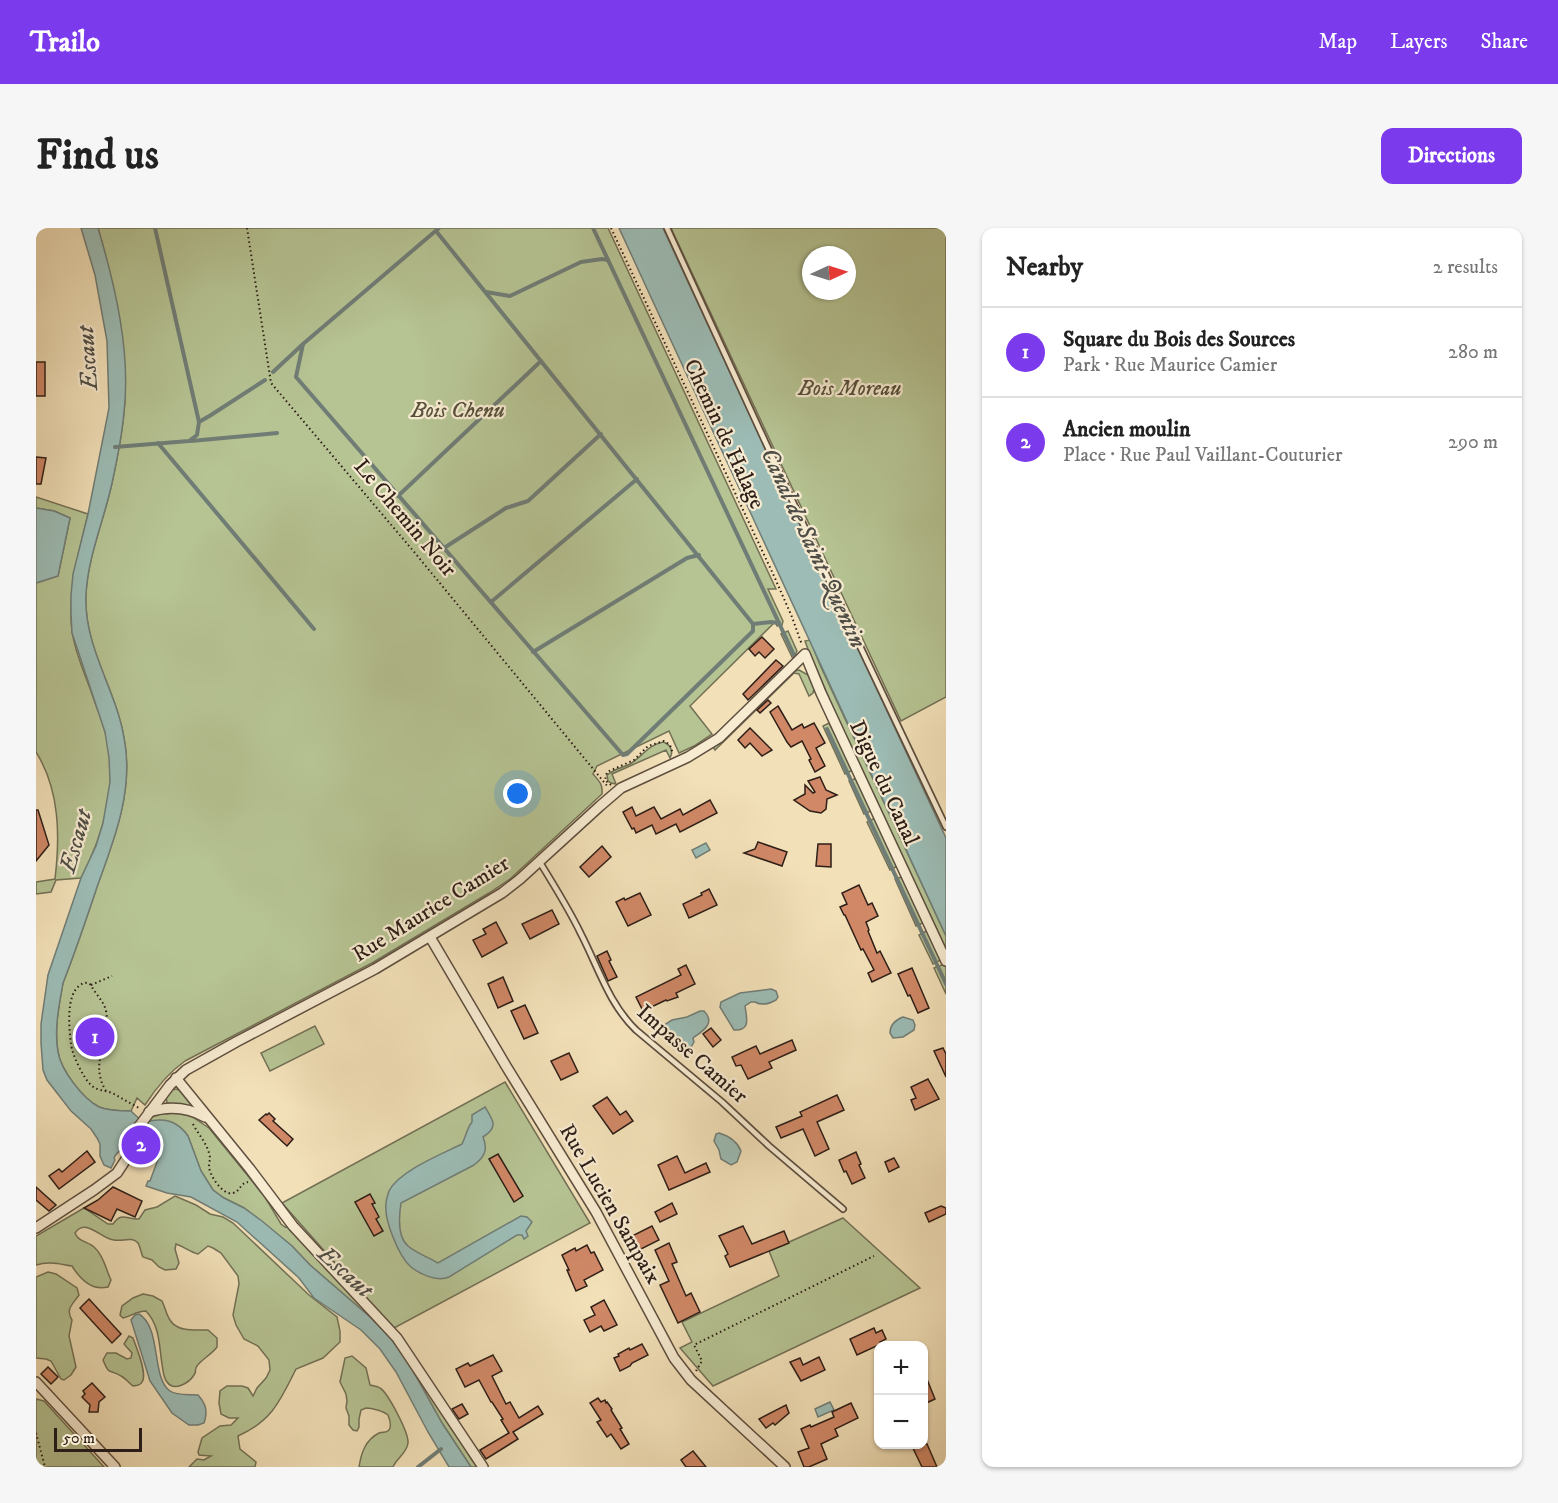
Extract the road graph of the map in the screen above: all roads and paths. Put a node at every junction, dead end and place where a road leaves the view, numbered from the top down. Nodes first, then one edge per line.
1 (247, 228) edge
2 (611, 228) edge
3 (667, 228) edge
4 (805, 654) junction
5 (675, 762) junction
6 (606, 774) junction
7 (599, 775) junction
8 (616, 792) junction
9 (946, 828) edge
10 (539, 861) junction
11 (430, 937) junction
12 (946, 961) edge
13 (110, 978) dead end
14 (91, 985) junction
15 (176, 1078) junction
16 (106, 1091) junction
17 (146, 1115) junction
18 (192, 1120) dead end
19 (209, 1120) junction
20 (259, 1181) junction
21 (843, 1209) dead end
22 (36, 1228) edge
23 (874, 1256) dead end
24 (691, 1380) junction
25 (37, 1384) edge
26 (36, 1433) edge
27 (45, 1467) edge
28 (115, 1467) edge
29 (483, 1467) edge
30 (785, 1467) edge

1 - 7 path, Le Chemin Noir
2 - 4 path, Chemin de Halage
3 - 9 lane
4 - 5 street, Rue Maurice Camier
4 - 12 street, Digue du Canal
5 - 6 path
5 - 8 street, Rue Maurice Camier
6 - 7 path
6 - 8 path
7 - 8 path, Le Chemin Noir
8 - 10 street, Rue Maurice Camier
10 - 11 street, Rue Maurice Camier
10 - 21 lane, Impasse Camier
11 - 15 street, Rue Maurice Camier
11 - 24 street, Rue Lucien Sampaix
13 - 14 path
14 - 16 path
14 - 16 path
15 - 17 street, Rue Maurice Camier
15 - 19 street
16 - 17 path
17 - 19 street
17 - 22 street, Rue Maurice Camier
18 - 20 path
19 - 20 street
20 - 29 street
23 - 24 path
24 - 30 street, Rue Lucien Sampaix
25 - 28 street
26 - 27 path

